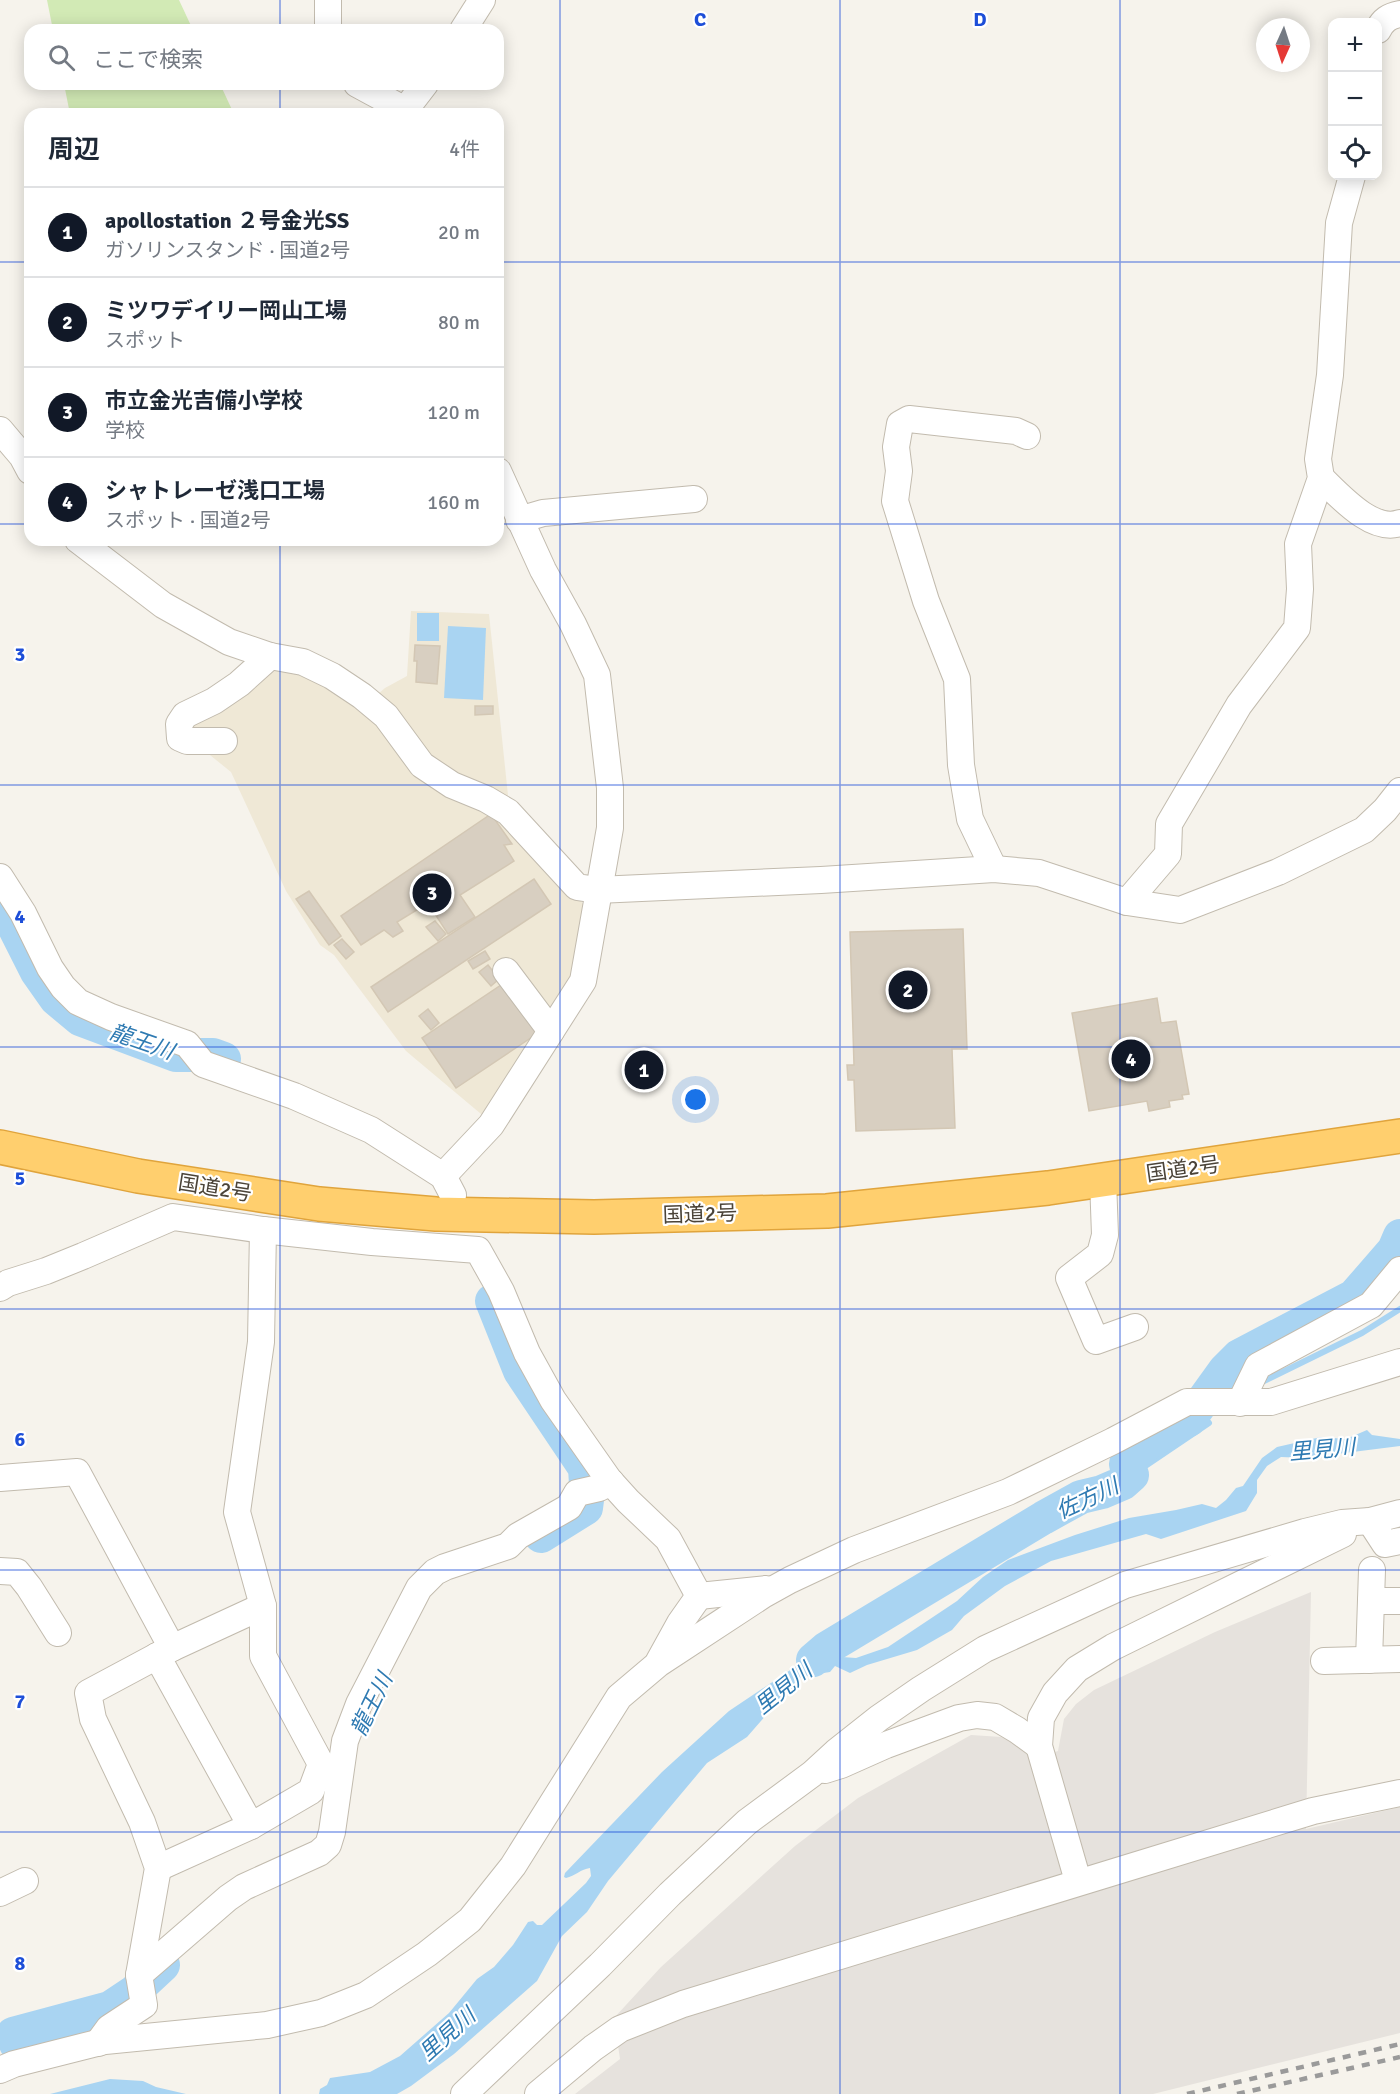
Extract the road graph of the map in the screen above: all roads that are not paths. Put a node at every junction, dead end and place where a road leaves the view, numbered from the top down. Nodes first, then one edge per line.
1 (328, 0) edge
2 (483, 0) edge
3 (1400, 14) edge
4 (1382, 22) edge
5 (328, 24) edge
6 (467, 24) edge
7 (368, 90) edge
8 (420, 90) edge
9 (400, 108) edge
10 (409, 108) edge
11 (1351, 180) edge
12 (0, 430) edge
13 (1027, 436) dead end
14 (24, 460) edge
15 (1321, 478) junction
16 (504, 485) edge
17 (694, 499) dead end
18 (519, 520) junction
19 (1400, 523) edge
20 (86, 546) edge
21 (270, 656) junction
22 (224, 741) dead end
23 (1400, 791) edge
24 (994, 869) junction
25 (0, 877) edge
26 (597, 890) junction
27 (1127, 902) junction
28 (506, 971) dead end
29 (551, 1031) junction
30 (1400, 1136) edge
31 (0, 1147) edge
32 (1103, 1180) junction
33 (263, 1230) junction
34 (1400, 1270) edge
35 (0, 1288) edge
36 (1135, 1327) dead end
37 (1400, 1362) edge
38 (1230, 1403) junction
39 (0, 1478) edge
40 (596, 1488) junction
41 (1400, 1513) edge
42 (1370, 1521) junction
43 (1400, 1541) edge
44 (1372, 1570) dead end
45 (0, 1571) edge
46 (776, 1588) junction
47 (699, 1596) junction
48 (1400, 1600) edge
49 (1371, 1601) junction
50 (263, 1606) junction
51 (58, 1633) dead end
52 (164, 1652) junction
53 (1400, 1659) edge
54 (1369, 1660) junction
55 (1324, 1661) dead end
56 (658, 1664) junction
57 (1039, 1746) junction
58 (812, 1774) junction
59 (1400, 1792) edge
60 (250, 1826) junction
61 (158, 1868) junction
62 (26, 1881) dead end
63 (1078, 1881) junction
64 (0, 1893) edge
65 (139, 1975) junction
66 (98, 2043) junction
67 (0, 2070) edge
68 (464, 2094) edge
69 (538, 2094) edge

1 - 5 street
2 - 6 street
3 - 4 street
7 - 9 street
8 - 10 street
11 - 15 street
12 - 14 street
13 - 24 street
15 - 19 street
15 - 27 street
16 - 18 street
17 - 18 street
18 - 26 street
20 - 21 street
21 - 22 street
21 - 26 street
23 - 27 street
24 - 26 street
24 - 27 street
25 - 29 street
26 - 29 street
28 - 29 street
30 - 32 highway, 国道2号
31 - 32 highway, 国道2号
32 - 36 street
33 - 35 street
33 - 40 street
33 - 50 street
34 - 38 street
37 - 38 street
38 - 46 street
39 - 52 street
40 - 47 street
40 - 65 street
41 - 42 street
42 - 43 street
42 - 57 street
42 - 58 street
44 - 49 street
45 - 51 street
46 - 47 street
46 - 56 street
47 - 56 street
48 - 49 street
49 - 54 street
50 - 52 street
50 - 60 street
52 - 60 street
52 - 61 street
53 - 54 street
54 - 55 street
56 - 66 street
57 - 58 street
57 - 63 street
58 - 68 street
59 - 63 street
60 - 61 street
61 - 65 street
62 - 64 street
63 - 69 street
65 - 66 street
66 - 67 street

